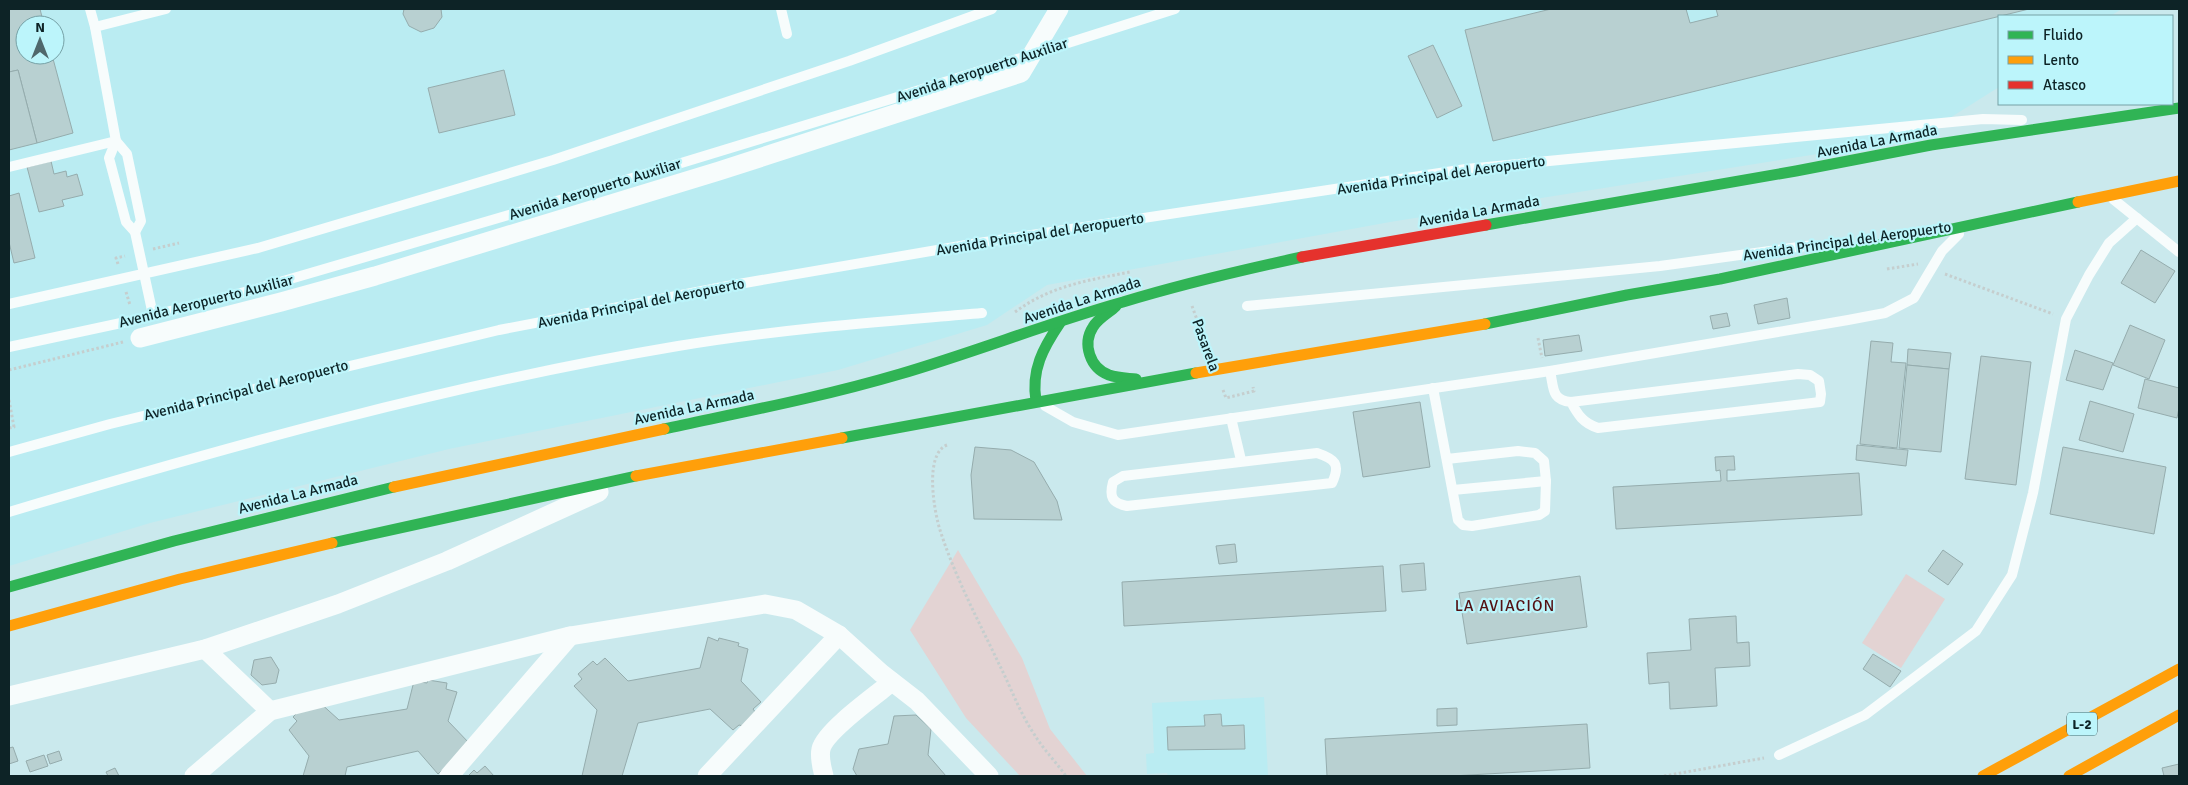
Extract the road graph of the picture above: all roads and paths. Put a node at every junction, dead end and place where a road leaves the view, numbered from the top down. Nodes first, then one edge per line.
1 (90, 9) edge
2 (166, 9) edge
3 (781, 9) edge
4 (992, 9) edge
5 (1059, 9) edge
6 (1175, 9) edge
7 (95, 27) junction
8 (787, 34) dead end
9 (1032, 54) junction
10 (2179, 108) edge
11 (2088, 121) junction
12 (116, 141) junction
13 (9, 167) edge
14 (2179, 182) edge
15 (2110, 196) junction
16 (2137, 218) junction
17 (1969, 224) junction
18 (135, 232) junction
19 (1843, 241) dead end
20 (1824, 244) dead end
21 (2179, 252) edge
22 (1932, 269) junction
23 (1878, 271) dead end
24 (1134, 272) dead end
25 (144, 274) junction
26 (1077, 282) dead end
27 (1190, 300) dead end
28 (1121, 302) junction
29 (9, 304) edge
30 (1247, 306) dead end
31 (982, 313) dead end
32 (153, 315) junction
33 (2066, 319) junction
34 (1060, 323) junction
35 (140, 338) dead end
36 (9, 347) edge
37 (1210, 353) dead end
38 (1550, 371) junction
39 (1149, 381) junction
40 (1433, 388) junction
41 (1223, 389) dead end
42 (1254, 391) dead end
43 (9, 400) edge
44 (1036, 401) junction
45 (1571, 402) junction
46 (1231, 418) junction
47 (9, 428) edge
48 (950, 444) dead end
49 (9, 452) edge
50 (1446, 459) junction
51 (1242, 460) junction
52 (631, 477) junction
53 (1546, 481) junction
54 (1453, 490) junction
55 (9, 512) edge
56 (9, 587) edge
57 (9, 626) edge
58 (838, 635) junction
59 (570, 636) junction
60 (205, 649) junction
61 (2179, 669) edge
62 (892, 682) junction
63 (9, 696) edge
64 (270, 711) junction
65 (2179, 715) edge
66 (1779, 755) joint
67 (194, 776) edge
68 (448, 776) edge
69 (706, 776) edge
70 (824, 776) edge
71 (989, 776) edge
72 (1066, 776) edge
73 (1664, 776) edge
74 (1982, 776) edge
75 (2069, 776) edge

1 - 7 lane
2 - 7 lane
3 - 8 lane
4 - 25 lane
5 - 9 street
6 - 9 lane, Avenida Aeropuerto Auxiliar
7 - 12 lane
9 - 32 lane, Avenida Aeropuerto Auxiliar
9 - 35 street
10 - 11 main road, Avenida La Armada
11 - 28 main road, Avenida La Armada
11 - 49 lane, Avenida Principal del Aeropuerto
12 - 13 lane
12 - 18 lane
12 - 18 lane
14 - 15 main road
15 - 16 lane
15 - 17 main road
16 - 21 lane
16 - 33 lane
17 - 19 lane, Avenida Principal del Aeropuerto
17 - 22 lane
17 - 39 main road
18 - 25 lane
20 - 30 lane, Avenida Principal del Aeropuerto
22 - 23 path
22 - 33 path
22 - 38 lane
24 - 26 path
25 - 29 lane
25 - 32 lane
27 - 37 path, Pasarela
28 - 34 main road, Avenida La Armada
28 - 39 main road
31 - 55 lane
32 - 36 lane, Avenida Aeropuerto Auxiliar
33 - 66 lane
34 - 44 main road
34 - 56 main road, Avenida La Armada
38 - 40 lane
38 - 45 lane
39 - 44 main road
40 - 46 lane
40 - 50 lane
41 - 42 path, Pasarela
43 - 47 path
44 - 46 lane
44 - 52 main road
45 - 45 lane
46 - 51 lane
48 - 72 path
50 - 53 lane
50 - 54 lane
51 - 51 lane
52 - 57 main road
52 - 60 street
53 - 54 lane
53 - 54 lane
58 - 59 street
58 - 62 street
58 - 69 street
59 - 64 street
59 - 68 street
60 - 63 street
60 - 64 street
61 - 74 main road, L-2
62 - 70 street
62 - 71 street
64 - 67 street
65 - 75 main road
66 - 73 path

